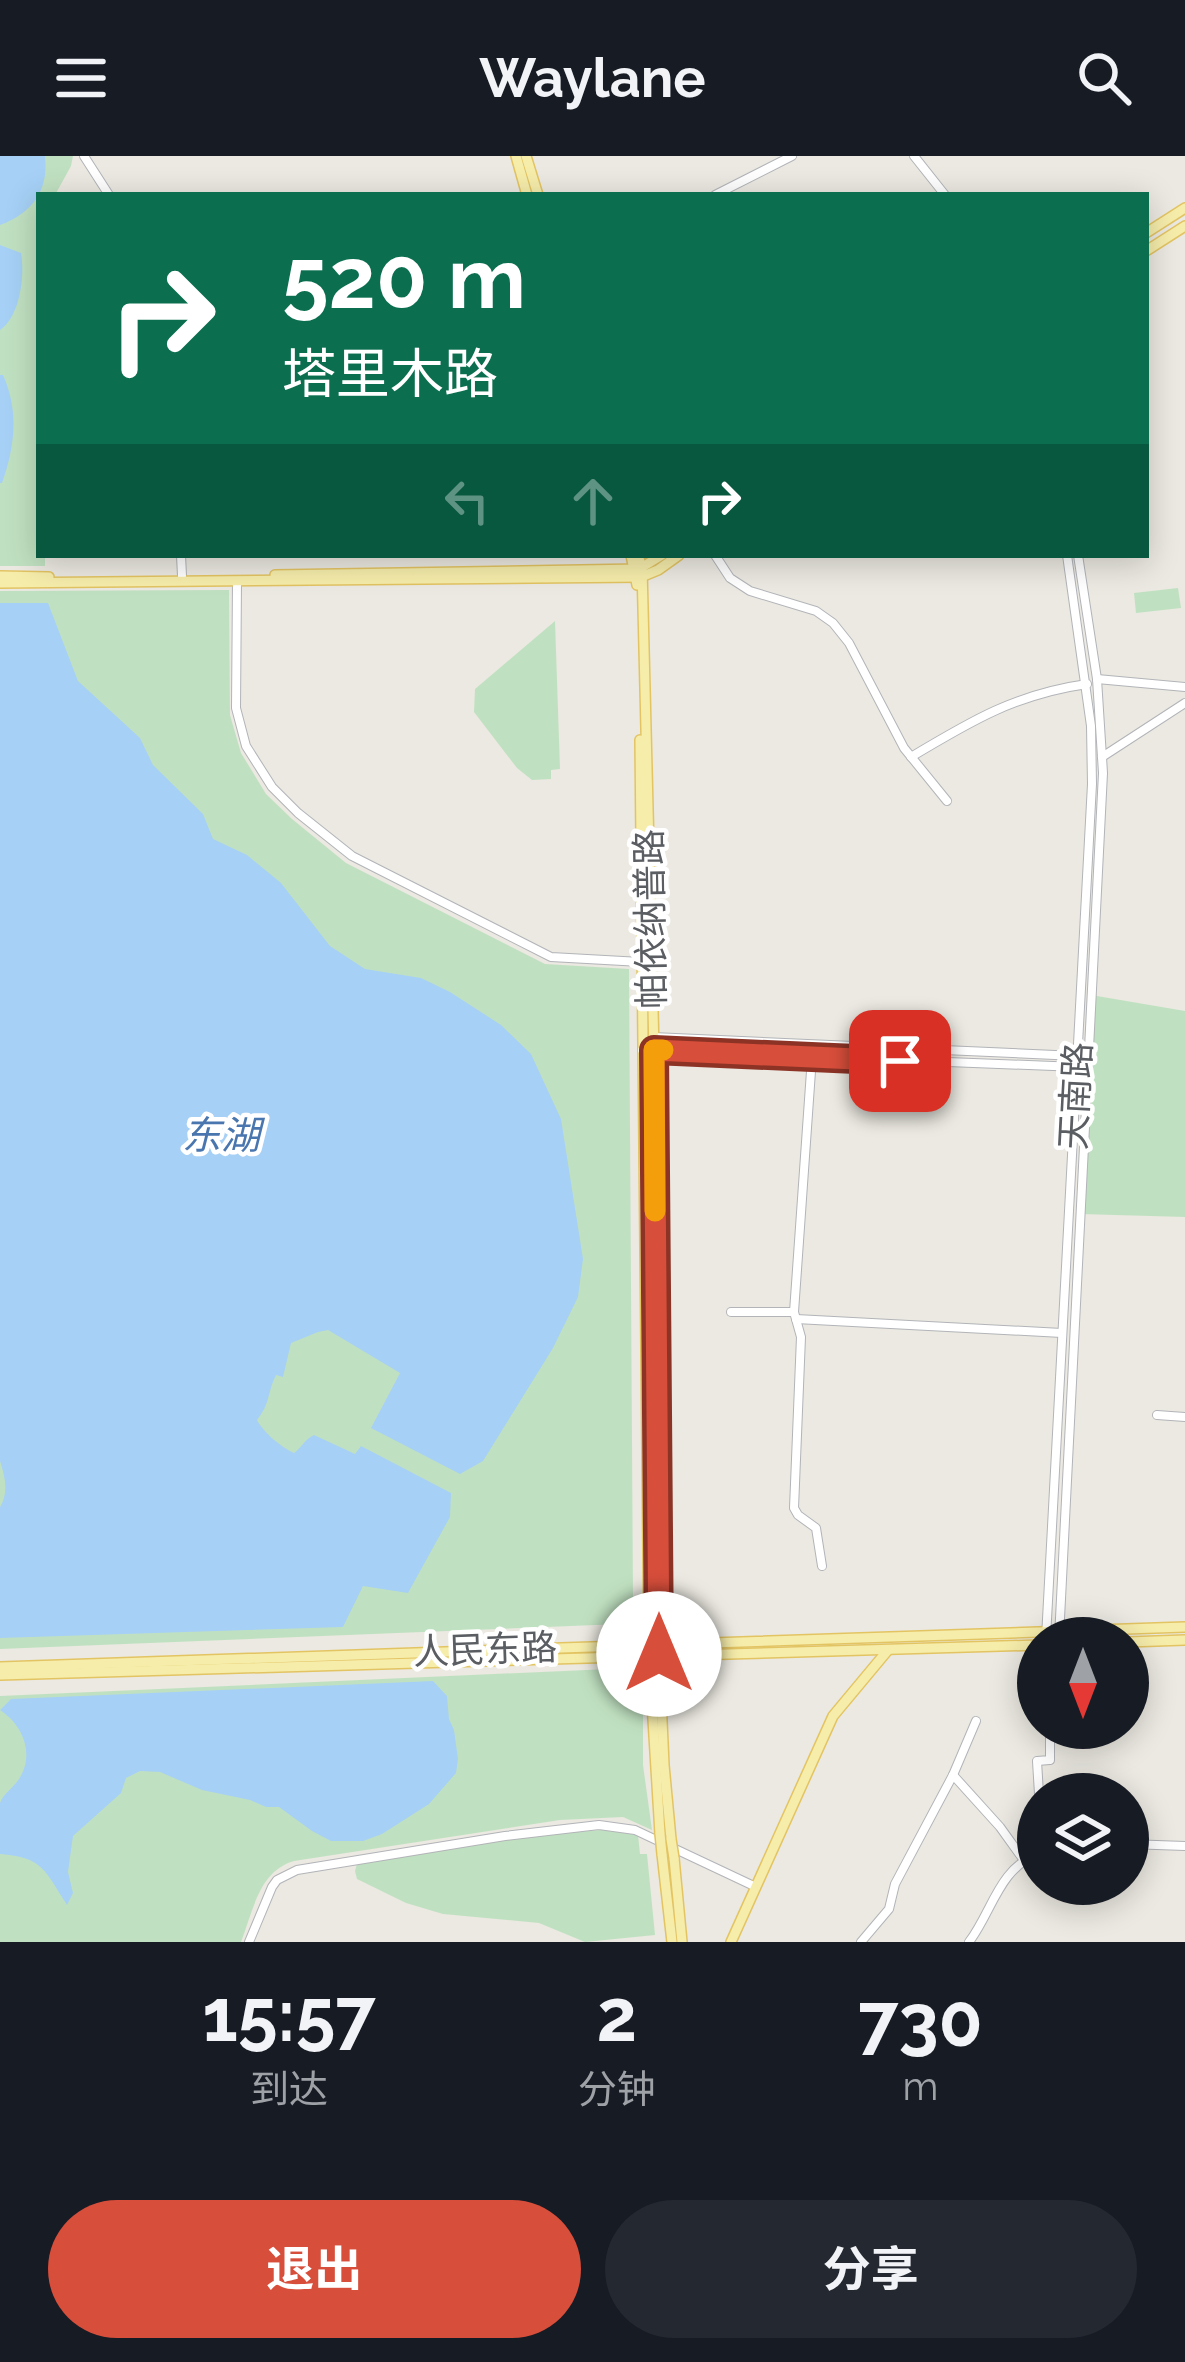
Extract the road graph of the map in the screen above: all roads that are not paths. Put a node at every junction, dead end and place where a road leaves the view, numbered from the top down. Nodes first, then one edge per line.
1 (84, 156) edge
2 (100, 156) edge
3 (516, 156) edge
4 (526, 156) edge
5 (792, 156) edge
6 (914, 156) edge
7 (94, 173) junction
8 (107, 192) edge
9 (526, 192) edge
10 (537, 192) edge
11 (721, 192) edge
12 (943, 192) edge
13 (1185, 208) edge
14 (1185, 226) edge
15 (1149, 231) edge
16 (1149, 249) edge
17 (182, 558) edge
18 (635, 558) edge
19 (658, 558) edge
20 (675, 558) edge
21 (717, 558) edge
22 (1067, 558) edge
23 (1078, 558) edge
24 (638, 573) junction
25 (182, 576) junction
26 (0, 580) edge
27 (237, 582) junction
28 (1097, 679) junction
29 (1087, 684) junction
30 (1185, 687) edge
31 (1185, 703) edge
32 (911, 757) junction
33 (1102, 757) junction
34 (947, 801) dead end
35 (641, 962) junction
36 (647, 1037) junction
37 (648, 1050) junction
38 (1077, 1056) junction
39 (812, 1057) junction
40 (1088, 1061) junction
41 (1076, 1068) junction
42 (731, 1312) dead end
43 (795, 1316) junction
44 (1062, 1333) junction
45 (1156, 1415) dead end
46 (1185, 1417) edge
47 (822, 1566) dead end
48 (1047, 1617) edge
49 (1060, 1617) edge
50 (1185, 1627) edge
51 (1149, 1629) edge
52 (1017, 1636) edge
53 (1185, 1640) edge
54 (1149, 1641) edge
55 (1017, 1646) edge
56 (654, 1649) junction
57 (888, 1649) junction
58 (0, 1671) edge
59 (976, 1721) dead end
60 (1050, 1749) edge
61 (1038, 1773) edge
62 (953, 1775) junction
63 (1149, 1845) edge
64 (1185, 1846) edge
65 (1017, 1851) edge
66 (668, 1856) junction
67 (1017, 1865) edge
68 (756, 1887) junction
69 (249, 1942) edge
70 (672, 1942) edge
71 (682, 1942) edge
72 (731, 1942) edge
73 (861, 1942) edge
74 (969, 1942) edge

1 - 7 street
2 - 7 street
3 - 9 main road
4 - 10 main road
5 - 11 street
6 - 12 street
7 - 8 street
13 - 15 main road
14 - 16 main road
17 - 25 street
18 - 24 main road, 帕依纳普路
19 - 24 main road
20 - 24 main road
21 - 32 street
22 - 29 street, 天南路
23 - 28 street, 天南路
24 - 25 main road
24 - 27 main road
24 - 35 main road, 帕依纳普路
24 - 36 main road, 帕依纳普路
25 - 26 main road
26 - 27 main road
27 - 35 street
28 - 30 street
28 - 33 street, 天南路
29 - 32 street
29 - 38 street, 天南路
31 - 33 street
32 - 34 street
33 - 40 street, 天南路
35 - 36 main road, 帕依纳普路
36 - 37 main road, 帕依纳普路
36 - 38 street
37 - 39 street
37 - 56 main road, 帕依纳普路
38 - 40 street
38 - 41 street, 天南路
39 - 41 street
39 - 43 street
40 - 41 street
40 - 49 street, 天南路
41 - 44 street, 天南路
42 - 43 street
43 - 44 street
43 - 47 street
44 - 48 street, 天南路
45 - 46 street
50 - 51 main road, 人民东路
52 - 56 main road, 人民东路
53 - 54 main road
55 - 57 main road, 人民东路
56 - 57 main road, 人民东路
56 - 58 main road, 人民东路
56 - 66 main road, bridge
56 - 66 main road, bridge
57 - 68 main road
59 - 62 street
60 - 61 street
62 - 65 street
62 - 73 street
63 - 64 street
66 - 70 main road
66 - 71 main road
67 - 74 street
68 - 69 street
68 - 72 main road

